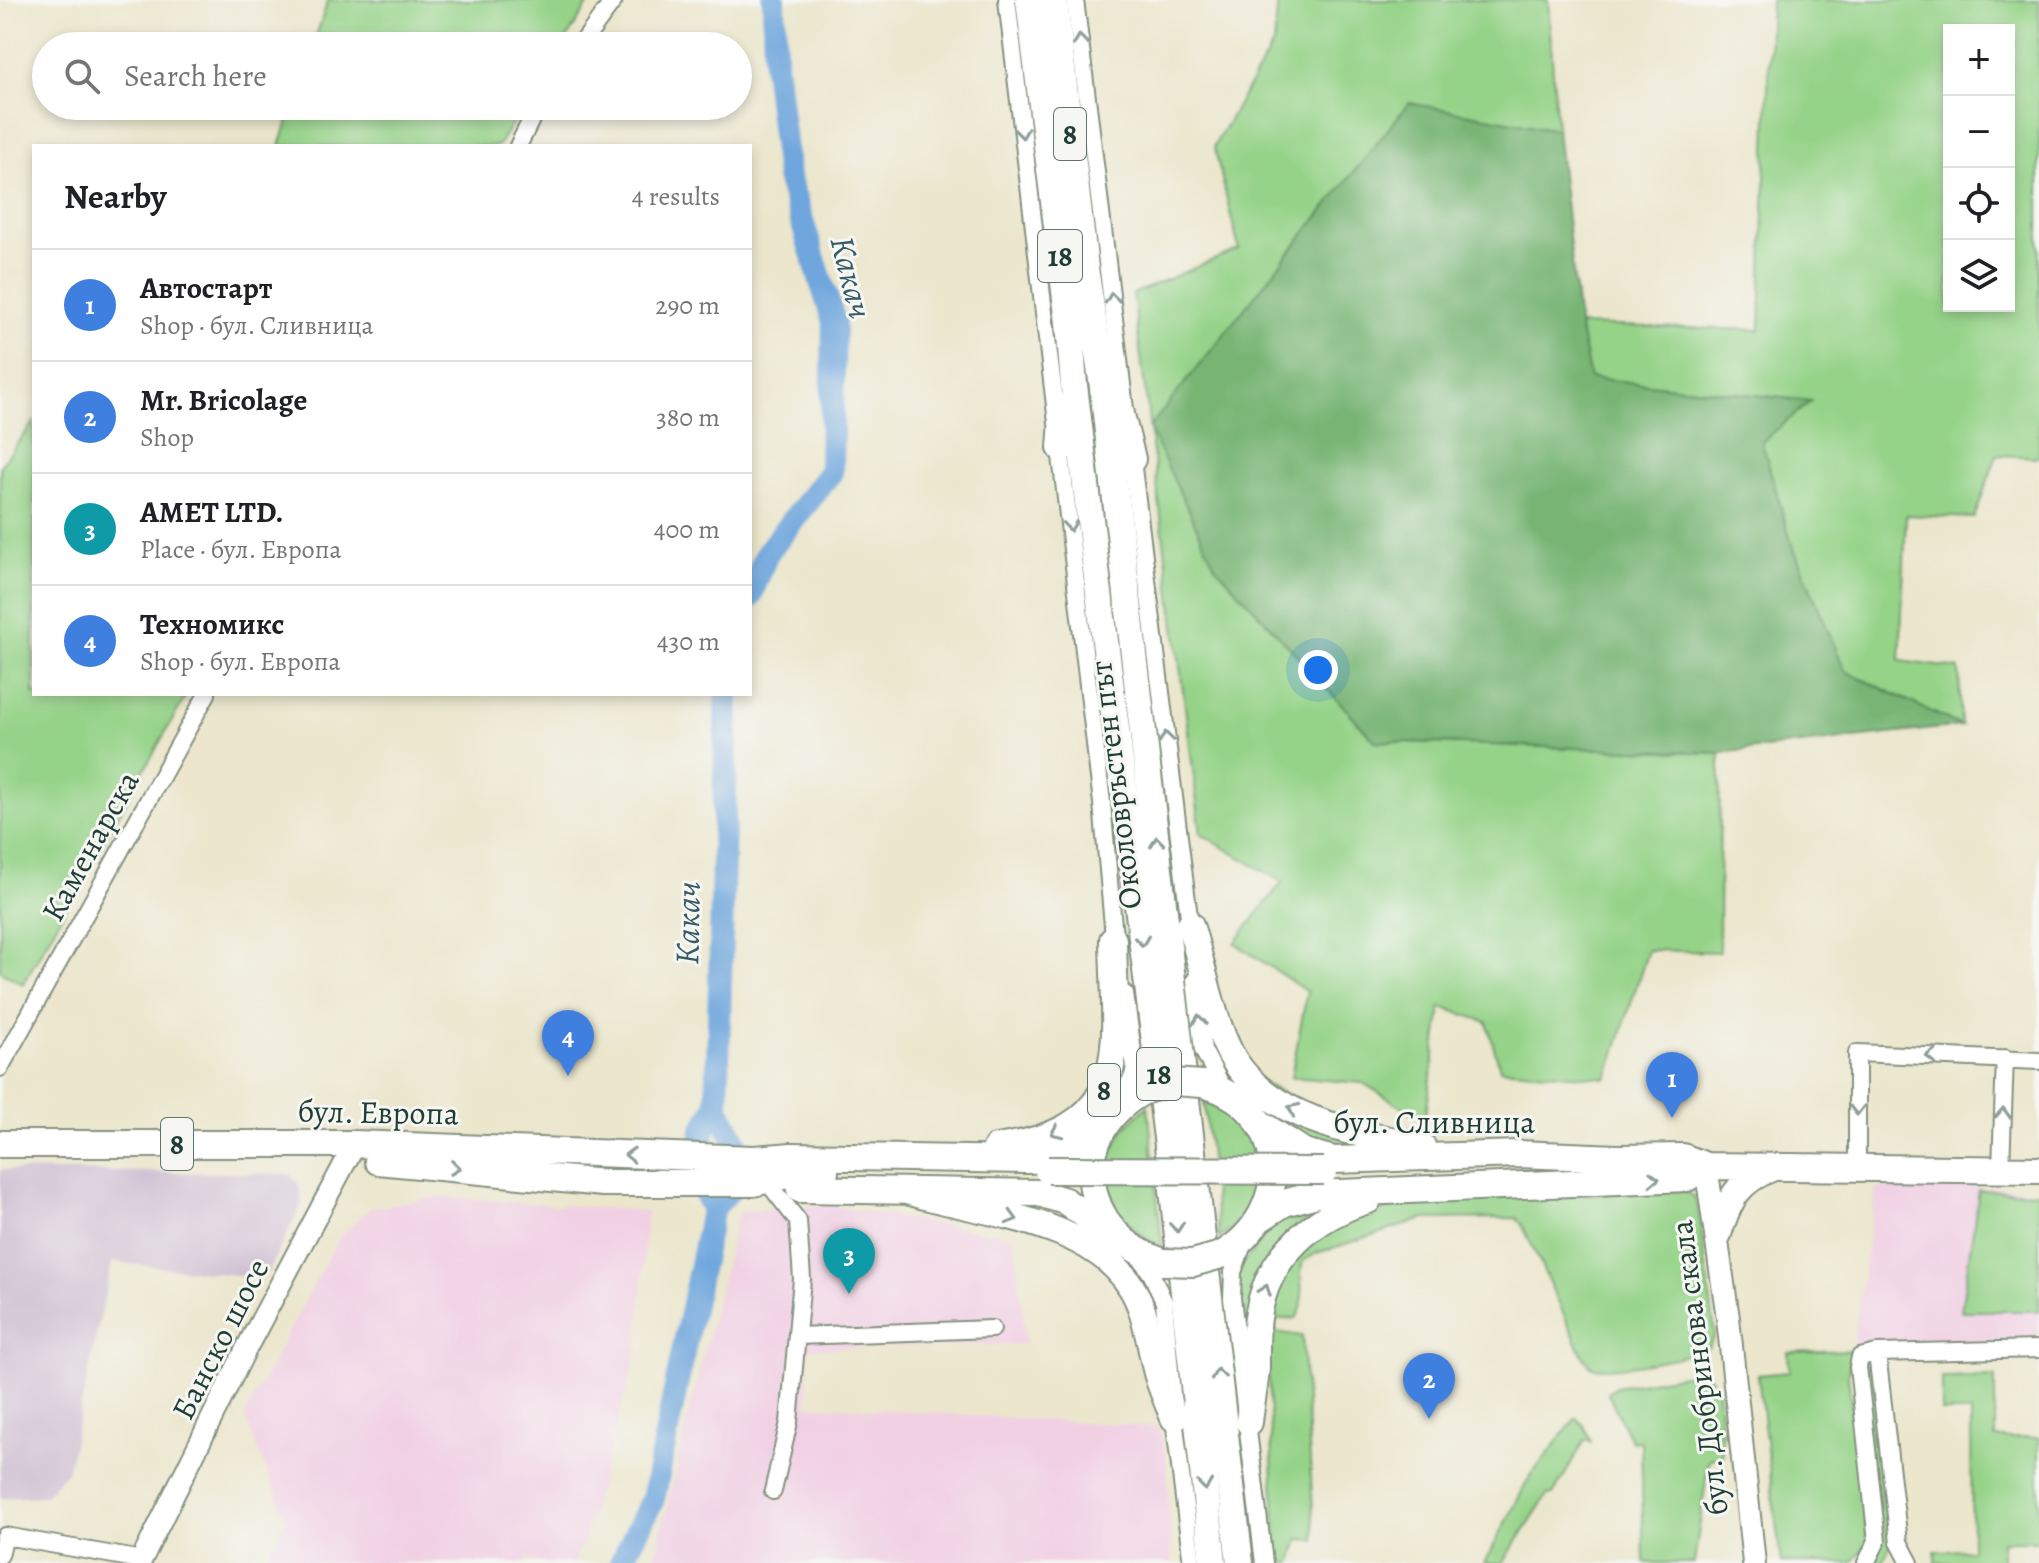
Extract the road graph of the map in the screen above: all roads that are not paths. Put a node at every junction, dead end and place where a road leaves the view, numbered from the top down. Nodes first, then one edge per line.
1 (614, 0) edge
2 (1007, 0) edge
3 (1029, 0) edge
4 (1054, 0) edge
5 (1075, 0) edge
6 (590, 32) edge
7 (531, 120) edge
8 (519, 144) edge
9 (1052, 190) joint
10 (1085, 268) junction
11 (1069, 323) junction
12 (1061, 448) junction
13 (1132, 459) junction
14 (206, 696) edge
15 (1190, 925) junction
16 (1113, 940) junction
17 (2005, 1058) junction
18 (2039, 1061) edge
19 (0, 1068) edge
20 (1214, 1088) junction
21 (1111, 1117) junction
22 (1259, 1123) junction
23 (0, 1144) edge
24 (352, 1151) junction
25 (0, 1155) edge
26 (1476, 1155) junction
27 (937, 1157) junction
28 (1618, 1158) junction
29 (1781, 1165) junction
30 (1706, 1166) junction
31 (1857, 1167) junction
32 (2001, 1168) junction
33 (1182, 1170) joint
34 (1536, 1170) junction
35 (2039, 1170) edge
36 (760, 1177) junction
37 (1599, 1180) junction
38 (823, 1188) junction
39 (1402, 1191) junction
40 (910, 1192) junction
41 (798, 1221) junction
42 (1254, 1228) junction
43 (1718, 1234) junction
44 (1129, 1247) junction
45 (992, 1329) dead end
46 (797, 1336) junction
47 (2039, 1349) edge
48 (1870, 1354) junction
49 (1174, 1418) junction
50 (1249, 1422) junction
51 (773, 1491) dead end
52 (1899, 1542) junction
53 (0, 1555) edge
54 (141, 1561) edge
55 (1192, 1563) edge
56 (1213, 1563) edge
57 (1240, 1563) edge
58 (1264, 1563) edge
59 (1754, 1563) edge
60 (1866, 1563) edge
61 (1891, 1563) edge
62 (1910, 1563) edge

1 - 6 street
2 -> 12 street
3 - 9 main road, Околовръстен път / 8
4 - 10 main road, Околовръстен път / 8
13 -> 5 street
7 - 8 street
9 - 11 main road, Околовръстен път / 18
10 - 13 main road, 8
57 -> 10 main road, Околовръстен път / 18
11 - 12 main road, 8
11 -> 56 main road, Околовръстен път / 18
12 -> 16 street, 8
15 -> 13 street, 8
14 - 19 street, Каменарска
20 -> 15 street, 8
26 -> 15 main road
16 - 21 street
16 -> 27 main road, 8
17 - 18 street
17 -> 31 street
32 -> 17 street
20 - 21 main road, bridge
20 - 22 main road, 8
21 - 27 main road, бул. Европа
21 - 44 main road
22 - 26 main road, бул. Сливница
22 - 42 main road, 8
23 - 24 main road, бул. Европа / 8
24 - 25 main road, бул. Европа / 8
24 -> 36 main road, бул. Европа / 8
36 -> 24 main road, бул. Европа / 8
24 - 54 street, Банско шосе
26 - 28 main road, бул. Сливница
27 - 36 main road, бул. Европа / 8
28 - 30 main road, бул. Сливница
28 - 34 main road, бул. Сливница
29 - 30 main road, бул. Сливница
29 - 31 main road, бул. Сливница
29 - 43 main road
37 -> 30 main road, бул. Сливница
30 - 43 main road, бул. Добринова скала
31 - 32 main road, бул. Сливница
32 - 35 main road, бул. Сливница
33 - 34 main road, бул. Сливница, bridge
33 - 36 main road, бул. Европа, bridge
34 - 37 main road, бул. Сливница
36 - 38 main road, бул. Европа / 8
36 - 41 street
37 - 39 main road, бул. Сливница
38 - 40 main road, бул. Европа / 8
38 - 41 street
39 - 42 main road, бул. Сливница
50 -> 39 main road
40 - 44 main road, бул. Европа / 8
40 -> 49 main road
41 - 46 street
42 - 44 main road, 8, bridge
42 - 50 street
43 - 59 main road, бул. Добринова скала
44 - 49 street
45 - 46 street
46 - 51 street
47 - 48 street
48 - 52 street
48 - 60 street
49 - 55 street
50 - 58 street
52 - 61 street
52 - 62 street
53 - 54 street

